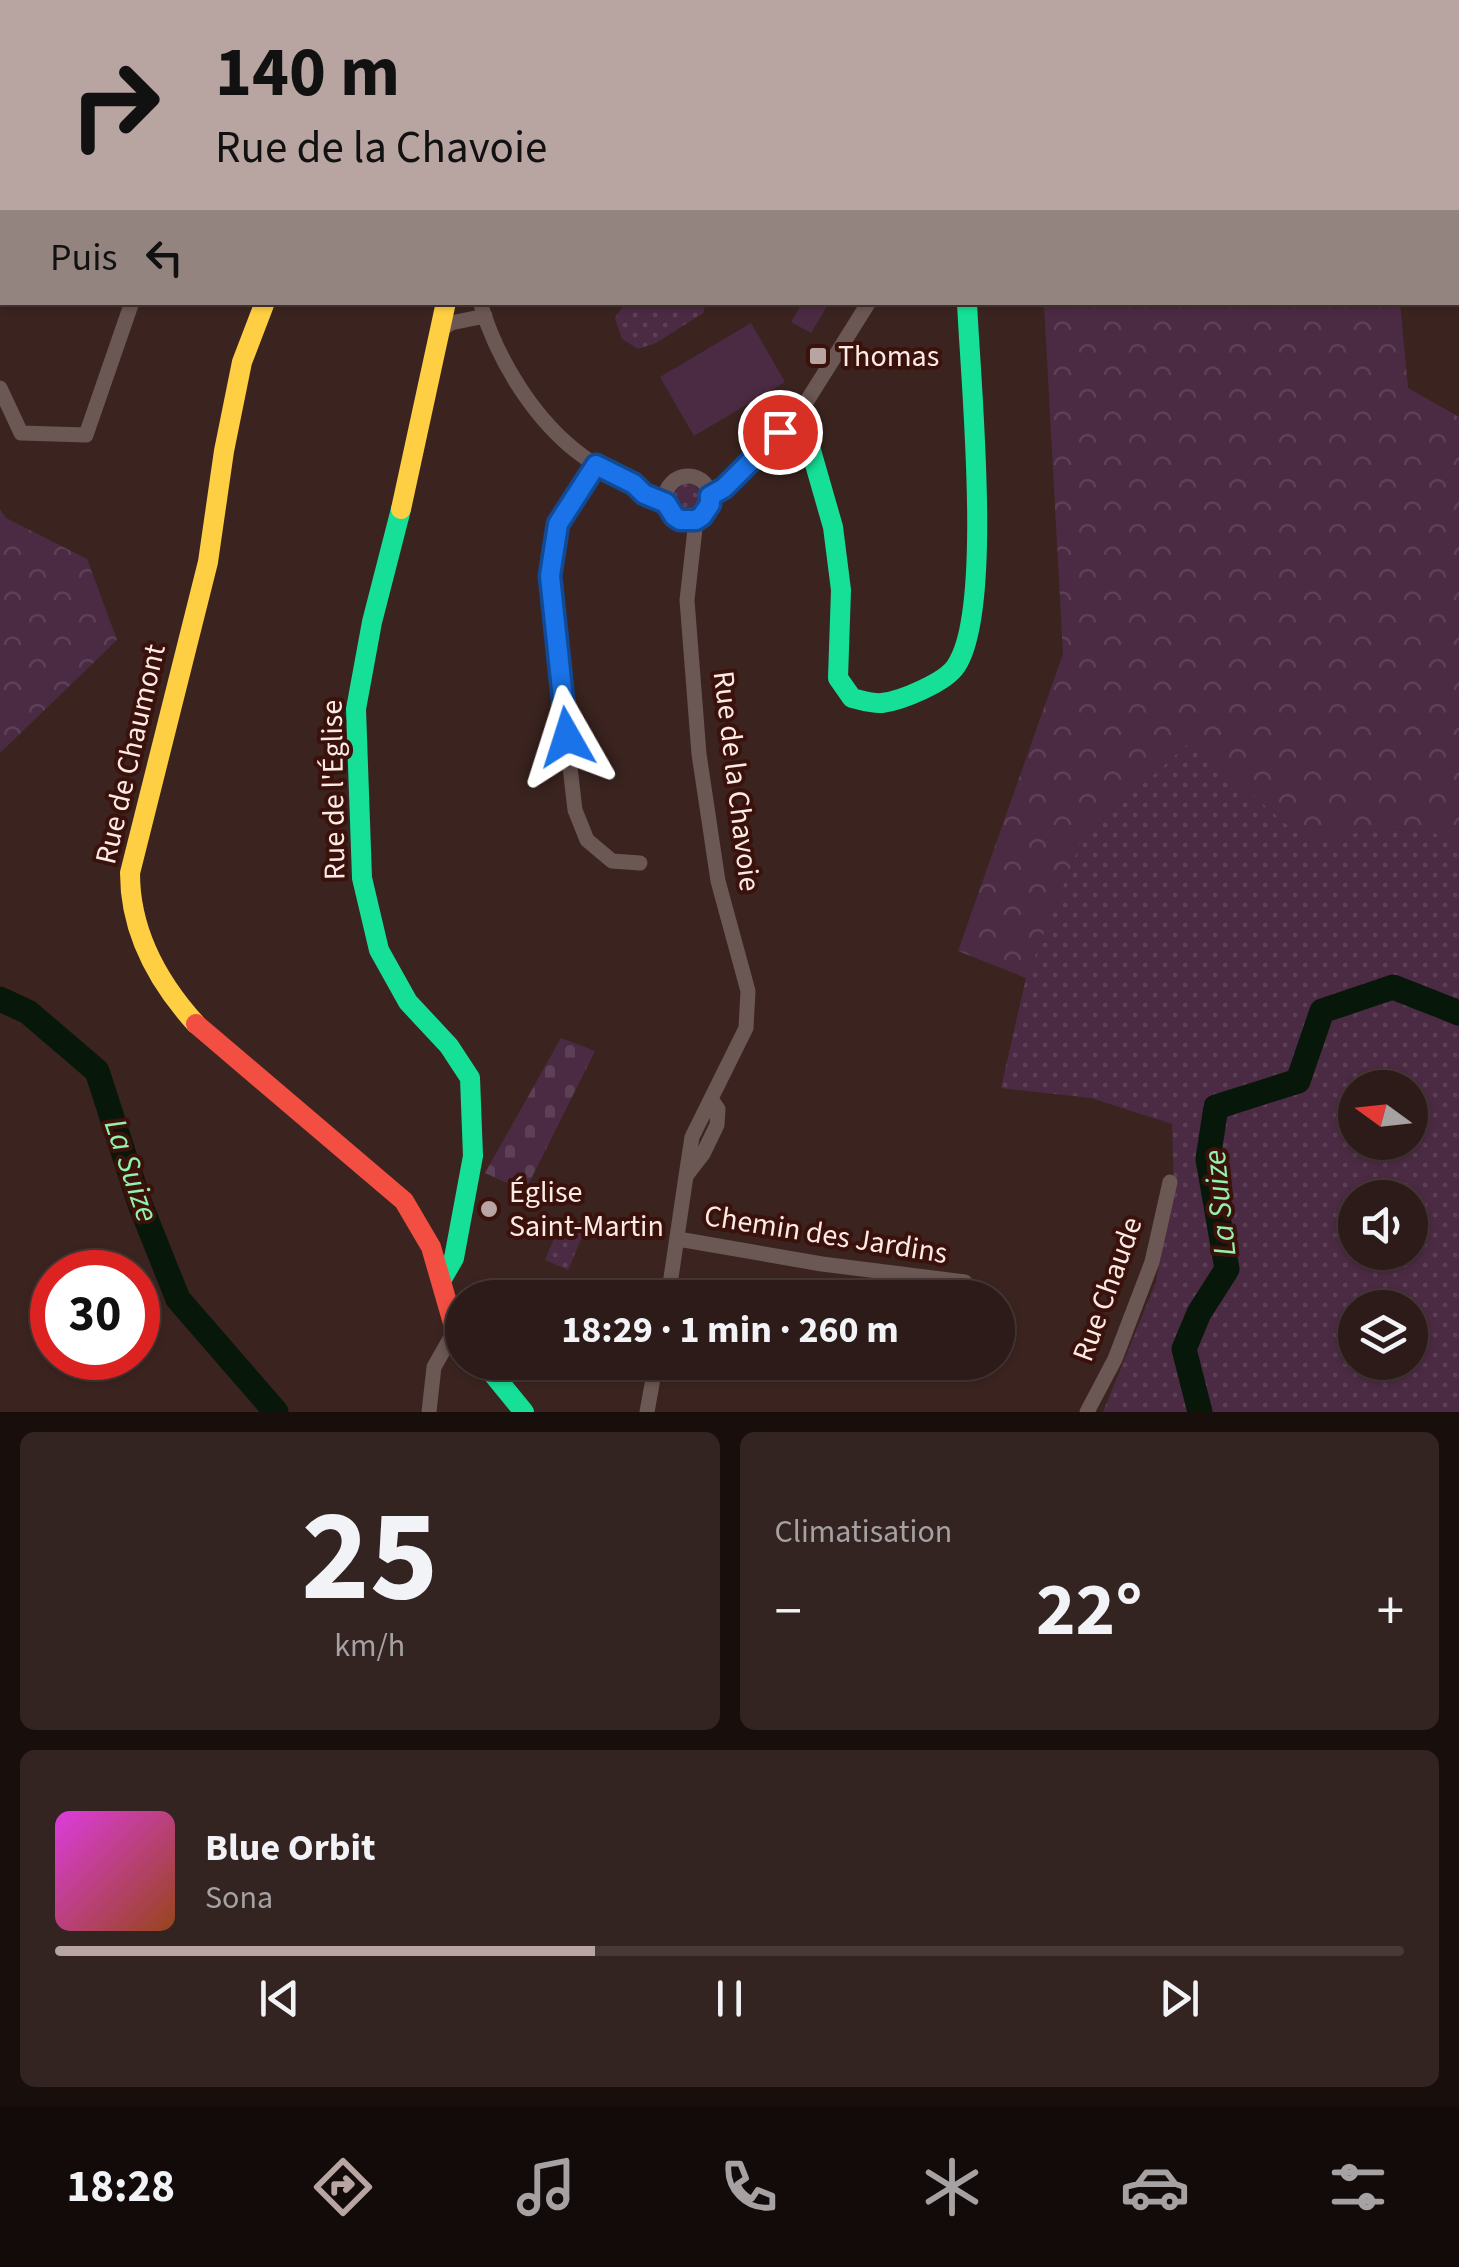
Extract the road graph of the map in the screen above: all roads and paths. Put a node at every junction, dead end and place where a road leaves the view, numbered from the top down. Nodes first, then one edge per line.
1 (131, 305) edge
2 (264, 305) edge
3 (445, 305) edge
4 (866, 305) edge
5 (967, 305) edge
6 (482, 309) edge
7 (438, 331) junction
8 (0, 388) edge
9 (800, 412) junction
10 (596, 465) junction
11 (739, 470) junction
12 (696, 478) junction
13 (634, 484) junction
14 (669, 486) junction
15 (710, 496) junction
16 (666, 503) junction
17 (696, 520) junction
18 (640, 863) dead end
19 (1170, 1182) dead end
20 (678, 1239) junction
21 (442, 1278) junction
22 (671, 1280) edge
23 (949, 1280) edge
24 (445, 1288) edge
25 (445, 1352) edge
26 (497, 1380) edge
27 (653, 1380) edge
28 (428, 1412) edge
29 (524, 1412) edge
30 (647, 1412) edge
31 (1087, 1412) edge

1 - 8 street
2 - 21 street, Rue de Chaumont
3 - 7 street, Rue de l'Église
4 - 9 street
5 - 9 street
6 - 7 street
6 - 10 street
7 - 21 street, Rue de l'Église
9 - 11 street
10 - 13 street
10 - 18 street
11 - 12 street
11 - 15 street
12 - 14 street
12 - 15 street
13 - 14 street
13 - 16 street
14 - 16 street
15 - 17 street
16 - 17 street
17 - 20 street, Rue de la Chavoie
19 - 31 street, Rue Chaude
20 - 22 street, Rue de la Chavoie
20 - 23 street, Chemin des Jardins
21 - 24 street, Rue de Chaumont
25 - 28 street
26 - 29 street
27 - 30 street

